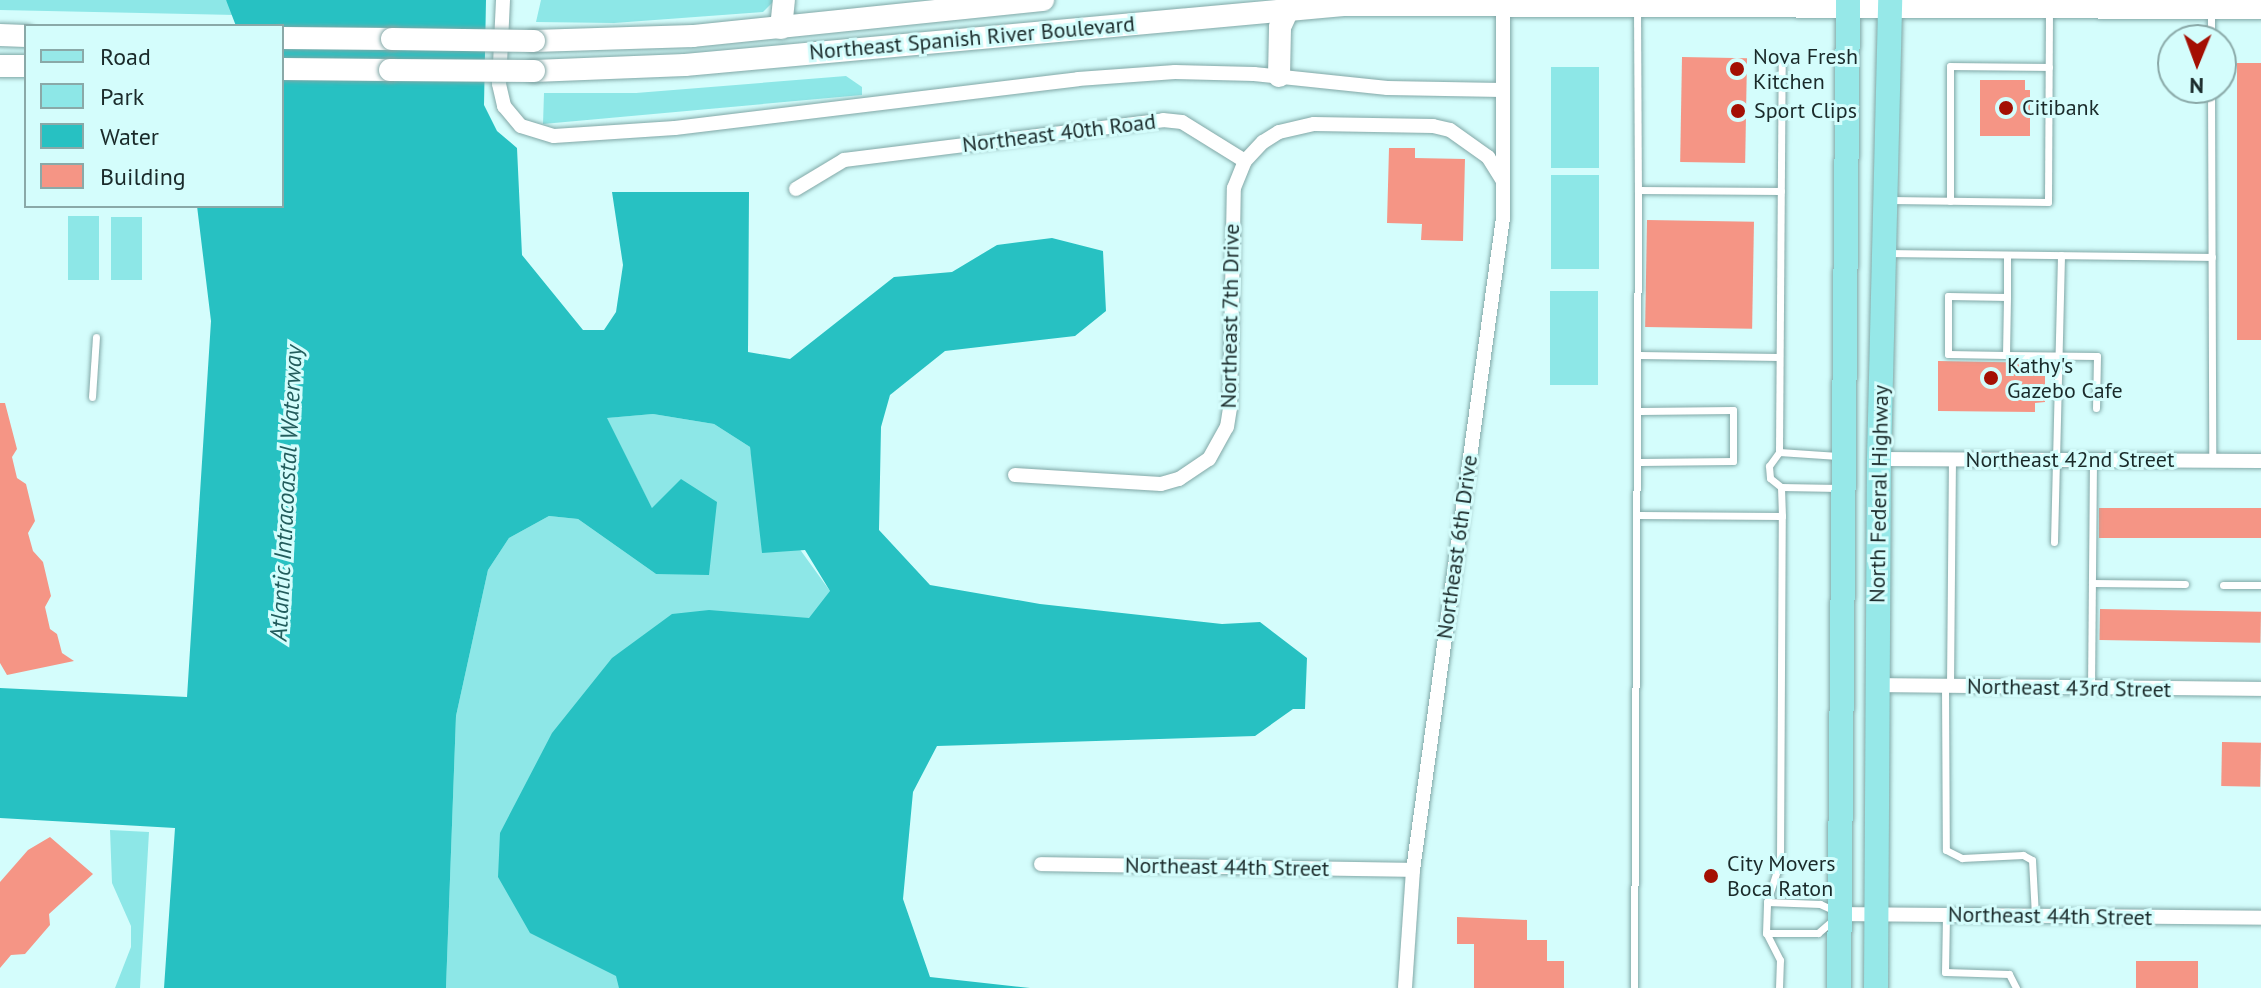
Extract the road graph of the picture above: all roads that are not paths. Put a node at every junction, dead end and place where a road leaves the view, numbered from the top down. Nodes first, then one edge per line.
1 (503, 0) edge
2 (784, 0) edge
3 (1043, 0) edge
4 (1240, 0) edge
5 (1890, 3) edge
6 (1289, 4) edge
7 (1848, 4) edge
8 (1503, 6) junction
9 (2049, 6) junction
10 (1637, 7) junction
11 (2211, 8) junction
12 (2261, 8) edge
13 (1130, 23) junction
14 (2211, 24) edge
15 (781, 28) junction
16 (0, 35) edge
17 (24, 36) edge
18 (284, 38) edge
19 (1782, 62) dead end
20 (0, 66) edge
21 (24, 66) edge
22 (2049, 67) junction
23 (284, 69) edge
24 (1279, 76) junction
25 (1502, 90) junction
26 (2211, 104) edge
27 (1245, 161) junction
28 (1503, 181) junction
29 (796, 189) dead end
30 (1638, 190) junction
31 (1781, 191) junction
32 (1887, 200) junction
33 (1950, 201) junction
34 (1885, 253) junction
35 (2007, 255) junction
36 (2061, 255) junction
37 (2212, 257) junction
38 (2007, 297) junction
39 (96, 337) dead end
40 (1639, 355) junction
41 (2006, 355) junction
42 (2058, 356) junction
43 (1779, 357) junction
44 (1844, 392) junction
45 (92, 397) dead end
46 (2096, 408) dead end
47 (1640, 411) junction
48 (1779, 452) junction
49 (1844, 457) junction
50 (1879, 459) junction
51 (1953, 459) junction
52 (2056, 460) junction
53 (2093, 460) junction
54 (2212, 461) junction
55 (2261, 461) edge
56 (1640, 462) junction
57 (1015, 475) dead end
58 (1781, 487) junction
59 (1843, 488) junction
60 (1639, 515) junction
61 (1782, 516) junction
62 (1879, 522) junction
63 (2054, 542) dead end
64 (2092, 583) junction
65 (2185, 584) dead end
66 (2223, 585) dead end
67 (2261, 585) edge
68 (1878, 685) junction
69 (1947, 686) junction
70 (2261, 689) edge
71 (2091, 690) junction
72 (1041, 864) dead end
73 (1413, 870) junction
74 (1767, 902) junction
75 (1840, 914) junction
76 (1876, 915) junction
77 (1946, 915) junction
78 (2035, 916) junction
79 (2261, 918) edge
80 (1766, 933) junction
81 (1405, 988) edge
82 (1634, 988) edge
83 (1779, 988) edge
84 (1839, 988) edge
85 (1876, 988) edge
86 (2016, 988) edge

1 - 24 street
2 - 15 main road
3 - 15 main road, Northeast Spanish River Boulevard
4 - 13 main road
5 - 7 main road, Northeast Spanish River Boulevard
5 - 9 main road, Northeast Spanish River Boulevard
5 - 32 main road, North Federal Highway
6 - 8 main road, Northeast Spanish River Boulevard
6 - 13 main road, Northeast Spanish River Boulevard
6 - 24 main road
7 - 10 main road, Northeast Spanish River Boulevard
7 - 44 main road, North Federal Highway
8 - 10 main road, Northeast Spanish River Boulevard
8 - 25 street, Northeast 6th Drive
9 - 11 main road, Northeast Spanish River Boulevard
9 - 22 lane
10 - 30 lane
11 - 12 main road, Northeast Spanish River Boulevard
11 - 14 lane
13 - 23 main road, Northeast Spanish River Boulevard, bridge
15 - 18 main road, Northeast Spanish River Boulevard, bridge
16 - 17 main road
19 - 31 lane
20 - 21 main road
22 - 33 lane
22 - 33 lane
24 - 25 street
25 - 28 street, Northeast 6th Drive
26 - 37 lane
27 - 28 street
27 - 29 street, Northeast 40th Road
27 - 57 street, Northeast 7th Drive
28 - 73 street, Northeast 6th Drive
30 - 31 lane
30 - 40 lane
31 - 43 lane
32 - 33 lane
32 - 34 main road, North Federal Highway
34 - 35 lane
34 - 50 main road, North Federal Highway
35 - 36 lane
35 - 38 lane
36 - 37 lane
36 - 42 lane
37 - 54 lane
38 - 41 lane
38 - 41 lane
39 - 45 lane
40 - 43 lane
40 - 47 lane
41 - 42 lane
42 - 46 lane
42 - 52 lane
43 - 48 lane
44 - 49 main road, North Federal Highway
44 - 50 main road
47 - 56 lane
47 - 56 lane
48 - 49 lane
48 - 58 lane
49 - 59 main road, North Federal Highway
49 - 62 main road
50 - 51 street, Northeast 42nd Street
50 - 62 main road, North Federal Highway
51 - 52 street, Northeast 42nd Street
51 - 69 lane
52 - 53 street, Northeast 42nd Street
52 - 63 lane
53 - 54 street, Northeast 42nd Street
53 - 64 lane
54 - 55 street, Northeast 42nd Street
56 - 60 lane
58 - 59 lane
58 - 61 lane
59 - 75 main road, North Federal Highway
60 - 61 lane
60 - 82 lane
61 - 74 lane
62 - 68 main road, North Federal Highway
64 - 65 lane
64 - 71 lane
66 - 67 lane
68 - 69 street, Northeast 43rd Street
68 - 76 main road, North Federal Highway
69 - 71 street, Northeast 43rd Street
69 - 78 lane
70 - 71 street, Northeast 43rd Street
72 - 73 street, Northeast 44th Street
73 - 81 street, Northeast 6th Drive
74 - 75 lane
74 - 80 lane
75 - 76 street, Northeast 44th Street
75 - 80 lane
75 - 84 main road, North Federal Highway
76 - 77 street, Northeast 44th Street
76 - 85 main road, North Federal Highway
77 - 78 street, Northeast 44th Street
77 - 86 lane
78 - 79 street, Northeast 44th Street
80 - 83 lane

